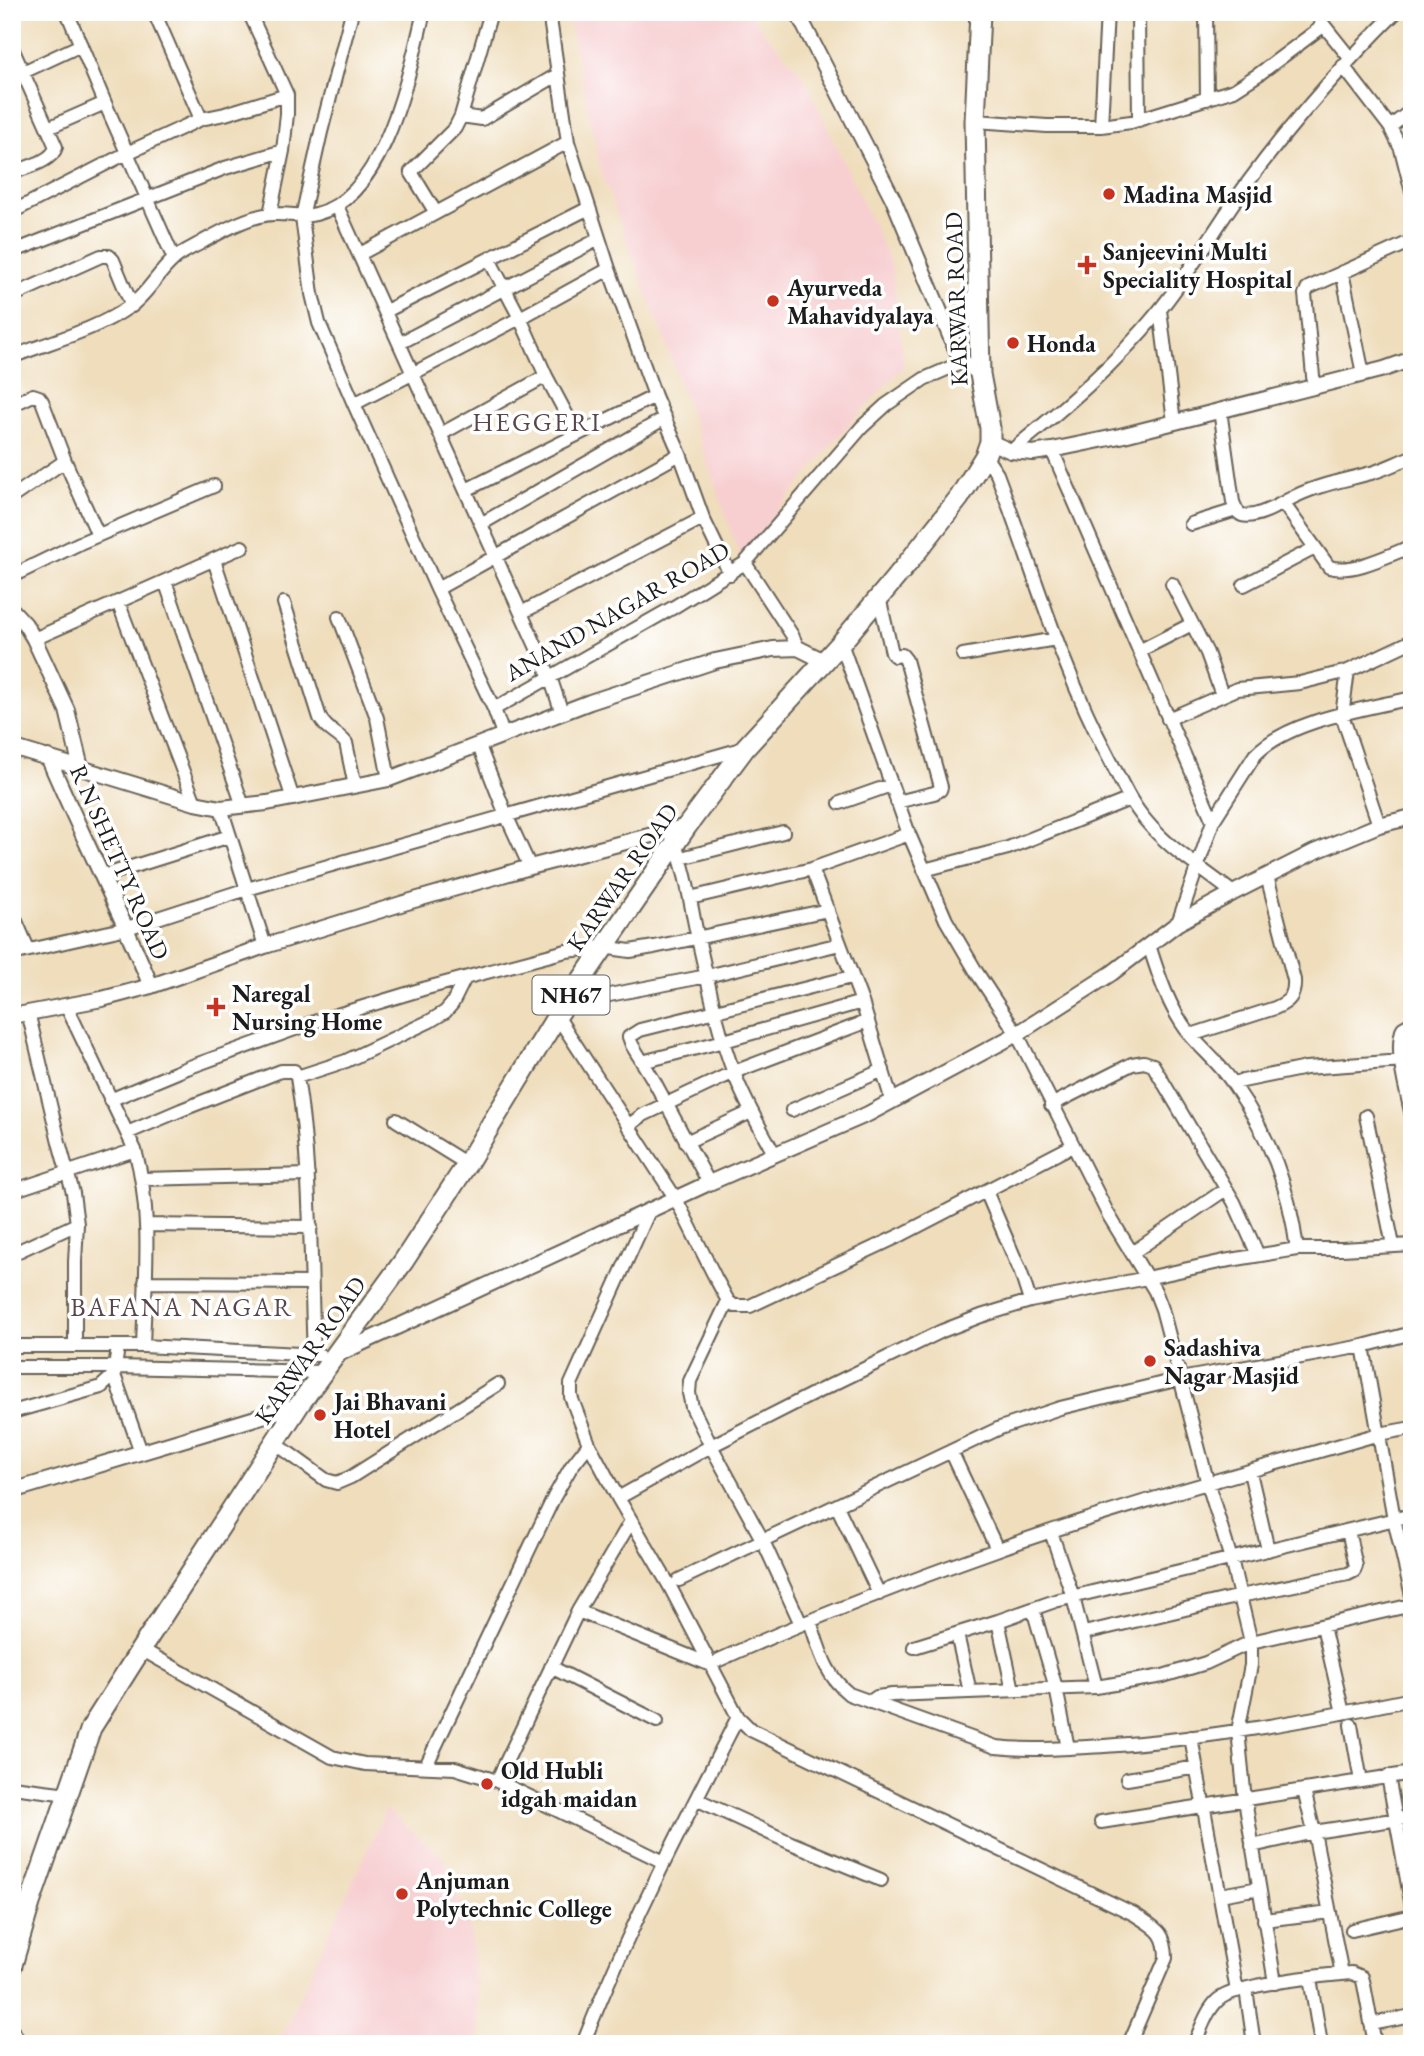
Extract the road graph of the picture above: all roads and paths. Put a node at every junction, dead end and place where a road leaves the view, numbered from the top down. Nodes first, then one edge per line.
1 (67, 12) edge
2 (153, 12) edge
3 (249, 12) edge
4 (352, 12) edge
5 (424, 12) edge
6 (491, 12) edge
7 (549, 12) edge
8 (797, 12) edge
9 (979, 12) edge
10 (1107, 12) edge
11 (1138, 12) edge
12 (1206, 12) edge
13 (1396, 12) edge
14 (1320, 18) edge
15 (81, 45) junction
16 (12, 48) edge
17 (1347, 62) junction
18 (23, 72) junction
19 (557, 75) junction
20 (287, 95) junction
21 (1207, 99) junction
22 (105, 103) junction
23 (1412, 110) edge
24 (461, 116) junction
25 (201, 119) junction
26 (1139, 120) junction
27 (975, 121) junction
28 (1101, 126) junction
29 (1390, 127) junction
30 (48, 128) junction
31 (568, 142) junction
32 (283, 151) junction
33 (127, 153) junction
34 (12, 173) edge
35 (1412, 192) edge
36 (147, 198) junction
37 (337, 206) junction
38 (589, 208) junction
39 (12, 212) edge
40 (436, 213) junction
41 (272, 214) junction
42 (298, 216) junction
43 (599, 239) junction
44 (1412, 241) edge
45 (12, 252) edge
46 (360, 254) junction
47 (174, 259) junction
48 (489, 259) junction
49 (609, 269) junction
50 (1342, 272) junction
51 (504, 288) junction
52 (12, 296) edge
53 (132, 306) junction
54 (1160, 310) junction
55 (386, 311) junction
56 (520, 318) junction
57 (400, 343) junction
58 (12, 358) edge
59 (1412, 359) edge
60 (963, 362) junction
61 (414, 374) junction
62 (980, 374) junction
63 (1363, 374) junction
64 (546, 376) junction
65 (1314, 386) junction
66 (655, 396) junction
67 (354, 404) junction
68 (12, 405) edge
69 (1220, 410) junction
70 (664, 418) junction
71 (1174, 422) junction
72 (440, 434) junction
73 (577, 434) junction
74 (988, 449) junction
75 (1052, 450) junction
76 (1011, 451) junction
77 (680, 454) junction
78 (1412, 457) edge
79 (65, 461) junction
80 (214, 486) dead end
81 (466, 490) junction
82 (12, 497) edge
83 (1283, 503) junction
84 (1236, 510) junction
85 (703, 518) junction
86 (481, 524) junction
87 (1191, 524) dead end
88 (98, 535) junction
89 (1412, 545) edge
90 (242, 547) dead end
91 (1315, 548) junction
92 (496, 556) junction
93 (214, 560) junction
94 (746, 563) junction
95 (730, 574) junction
96 (12, 576) edge
97 (165, 581) junction
98 (1172, 584) dead end
99 (1244, 585) dead end
100 (437, 589) junction
101 (879, 597) junction
102 (118, 602) junction
103 (284, 603) dead end
104 (12, 610) edge
105 (521, 613) junction
106 (339, 617) dead end
107 (1192, 624) junction
108 (34, 639) junction
109 (1056, 639) junction
110 (1412, 641) edge
111 (841, 643) junction
112 (798, 648) junction
113 (1139, 651) junction
114 (963, 655) dead end
115 (824, 662) junction
116 (1348, 671) junction
117 (550, 677) junction
118 (1222, 695) junction
119 (1412, 698) edge
120 (494, 709) junction
121 (562, 713) junction
122 (1342, 715) junction
123 (1168, 719) junction
124 (503, 734) junction
125 (479, 746) junction
126 (12, 747) edge
127 (745, 748) junction
128 (48, 757) junction
129 (81, 768) junction
130 (388, 779) junction
131 (891, 785) junction
132 (355, 786) junction
133 (293, 799) junction
134 (1130, 799) junction
135 (897, 802) junction
136 (195, 803) junction
137 (840, 803) dead end
138 (243, 806) junction
139 (221, 808) junction
140 (506, 815) junction
141 (1412, 817) edge
142 (1213, 821) junction
143 (1379, 825) junction
144 (687, 826) junction
145 (783, 832) dead end
146 (909, 834) junction
147 (230, 836) junction
148 (678, 851) junction
149 (1198, 865) junction
150 (530, 867) junction
151 (813, 869) junction
152 (924, 870) junction
153 (103, 876) junction
154 (1267, 876) junction
155 (247, 889) junction
156 (1233, 893) junction
157 (691, 898) junction
158 (828, 910) junction
159 (12, 912) edge
160 (1178, 923) junction
161 (127, 928) junction
162 (698, 938) junction
163 (840, 944) junction
164 (1149, 945) junction
165 (265, 946) junction
166 (603, 947) junction
167 (28, 949) junction
168 (12, 954) edge
169 (707, 976) junction
170 (851, 977) junction
171 (465, 978) junction
172 (151, 986) junction
173 (569, 997) junction
174 (862, 1002) junction
175 (66, 1005) junction
176 (715, 1011) junction
177 (28, 1013) junction
178 (12, 1016) edge
179 (557, 1016) junction
180 (868, 1021) junction
181 (1412, 1023) edge
182 (1017, 1034) junction
183 (1191, 1035) junction
184 (724, 1041) junction
185 (1402, 1061) junction
186 (642, 1062) junction
187 (883, 1070) junction
188 (734, 1072) junction
189 (298, 1077) junction
190 (1233, 1083) junction
191 (110, 1100) junction
192 (892, 1101) junction
193 (666, 1104) junction
194 (1051, 1105) junction
195 (792, 1110) dead end
196 (751, 1112) junction
197 (1366, 1116) dead end
198 (1412, 1116) edge
199 (396, 1120) dead end
200 (628, 1126) junction
201 (127, 1133) junction
202 (686, 1142) junction
203 (1072, 1146) junction
204 (135, 1150) junction
205 (775, 1155) junction
206 (467, 1164) junction
207 (68, 1174) junction
208 (308, 1175) junction
209 (142, 1179) junction
210 (709, 1183) junction
211 (1226, 1189) junction
212 (12, 1191) edge
213 (986, 1191) junction
214 (676, 1199) junction
215 (649, 1211) junction
216 (77, 1224) junction
217 (146, 1225) junction
218 (311, 1227) junction
219 (1393, 1245) junction
220 (1412, 1245) edge
221 (1297, 1249) junction
222 (12, 1254) edge
223 (1132, 1254) junction
224 (1258, 1255) junction
225 (1147, 1279) junction
226 (145, 1282) junction
227 (311, 1283) junction
228 (729, 1301) junction
229 (1030, 1301) junction
230 (1412, 1333) edge
231 (12, 1346) edge
232 (75, 1346) junction
233 (118, 1346) junction
234 (143, 1346) junction
235 (1363, 1346) junction
236 (335, 1356) junction
237 (318, 1363) junction
238 (12, 1367) edge
239 (115, 1371) junction
240 (1180, 1379) junction
241 (498, 1384) dead end
242 (299, 1405) junction
243 (12, 1412) edge
244 (1412, 1428) edge
245 (1379, 1434) junction
246 (275, 1443) junction
247 (589, 1444) junction
248 (711, 1446) junction
249 (951, 1451) junction
250 (141, 1452) junction
251 (1250, 1472) junction
252 (1208, 1484) junction
253 (12, 1491) edge
254 (618, 1498) junction
255 (837, 1506) junction
256 (1412, 1515) edge
257 (1394, 1519) junction
258 (631, 1521) junction
259 (1348, 1531) junction
260 (1051, 1532) junction
261 (764, 1541) junction
262 (997, 1549) junction
263 (1268, 1550) junction
264 (1231, 1559) junction
265 (679, 1580) dead end
266 (879, 1594) junction
267 (1240, 1596) junction
268 (1412, 1596) edge
269 (1073, 1597) junction
270 (1412, 1605) edge
271 (1033, 1609) junction
272 (578, 1611) junction
273 (998, 1621) junction
274 (806, 1623) junction
275 (1323, 1626) junction
276 (1084, 1633) junction
277 (957, 1634) junction
278 (1251, 1642) junction
279 (914, 1647) dead end
280 (141, 1649) junction
281 (715, 1662) junction
282 (551, 1667) junction
283 (1096, 1687) junction
284 (1056, 1688) junction
285 (1013, 1690) junction
286 (970, 1692) junction
287 (1412, 1699) edge
288 (870, 1702) junction
289 (1343, 1713) junction
290 (738, 1717) junction
291 (657, 1721) dead end
292 (1351, 1725) dead end
293 (1238, 1731) junction
294 (1191, 1737) junction
295 (1068, 1748) junction
296 (426, 1766) junction
297 (1197, 1768) junction
298 (1412, 1773) edge
299 (1388, 1776) junction
300 (1127, 1779) dead end
301 (497, 1781) junction
302 (1361, 1781) junction
303 (12, 1787) edge
304 (1304, 1790) junction
305 (68, 1794) junction
306 (696, 1799) junction
307 (1245, 1800) junction
308 (1204, 1805) junction
309 (1412, 1817) edge
310 (1396, 1819) junction
311 (1101, 1822) dead end
312 (1314, 1832) junction
313 (1252, 1846) junction
314 (664, 1862) junction
315 (1408, 1868) edge
316 (881, 1880) dead end
317 (1259, 1888) junction
318 (1220, 1895) junction
319 (1412, 1908) edge
320 (1330, 1912) junction
321 (1412, 1916) edge
322 (1264, 1920) junction
323 (1352, 1930) dead end
324 (12, 1965) edge
325 (1342, 1973) junction
326 (1310, 1978) junction
327 (1275, 1983) junction
328 (1241, 1990) junction
329 (1412, 2016) edge
330 (1371, 2024) junction
331 (12, 2036) edge
332 (18, 2044) edge
333 (583, 2044) edge
334 (1129, 2044) edge
335 (1194, 2044) edge
336 (1254, 2044) edge
337 (1321, 2044) edge
338 (1375, 2044) edge

1 - 15 street
2 - 25 street
3 - 20 street
4 - 42 street
5 - 37 street
6 - 24 street
7 - 19 street
8 - 60 street
9 - 27 highway, KARWAR ROAD
10 - 28 street
11 - 26 street
12 - 21 street
13 - 17 street
14 - 17 street
14 - 21 street
15 - 18 street
15 - 22 street
16 - 18 street
17 - 29 street
17 - 54 street
18 - 30 street
19 - 24 street
19 - 31 street
20 - 25 street
20 - 32 street
21 - 26 street
22 - 30 street
22 - 33 street
23 - 29 street
24 - 40 street
25 - 33 street
26 - 28 street
27 - 28 street
27 - 62 highway, KARWAR ROAD
29 - 35 street
30 - 34 street
31 - 38 street
31 - 40 street
32 - 36 street
32 - 41 street
33 - 36 street
33 - 39 street
36 - 45 street
36 - 47 street
37 - 42 street
37 - 46 street
38 - 43 street
38 - 48 street
40 - 46 street
41 - 42 street
41 - 47 street
42 - 67 street
43 - 49 street
43 - 51 street
44 - 50 street
46 - 55 street
47 - 53 street
48 - 51 street
48 - 55 street
49 - 56 street
49 - 66 street
50 - 63 street
50 - 65 street
51 - 56 street
51 - 57 street
52 - 53 street
53 - 58 street
54 - 71 street
54 - 76 street
55 - 57 street
56 - 61 street
56 - 64 street
57 - 61 street
59 - 63 street
60 - 62 street
60 - 94 street, ANAND NAGAR ROAD
61 - 67 street
61 - 72 street
62 - 74 highway, KARWAR ROAD
63 - 65 street
64 - 72 street
64 - 73 street
65 - 69 street
66 - 70 street
66 - 73 street
67 - 100 street
68 - 79 street
69 - 71 street
69 - 84 street
70 - 77 street
70 - 86 street
71 - 75 street
72 - 81 street
73 - 81 street
74 - 76 street
74 - 101 highway, KARWAR ROAD / NH67
74 - 109 street
75 - 76 street
75 - 113 street
77 - 85 street
77 - 92 street
78 - 83 street
79 - 82 street
79 - 88 street
80 - 88 street
81 - 86 street
83 - 84 street
83 - 91 street
84 - 87 street
85 - 95 street
85 - 105 street
86 - 92 street
88 - 96 street
89 - 91 street
90 - 93 street
91 - 99 street
92 - 100 street
92 - 105 street
93 - 97 street
93 - 133 street
94 - 95 street, ANAND NAGAR ROAD
94 - 112 street
95 - 117 street, ANAND NAGAR ROAD
97 - 102 street
97 - 138 street
98 - 107 street
100 - 120 street
101 - 111 highway, KARWAR ROAD / NH67
101 - 135 street
102 - 108 street
102 - 136 street
103 - 132 street
104 - 108 street, R N SHETTY ROAD
105 - 117 street
106 - 130 street
107 - 113 street
107 - 118 street
108 - 129 street, R N SHETTY ROAD
109 - 114 street
109 - 134 street
110 - 116 street
111 - 115 highway, KARWAR ROAD / NH67
111 - 131 street
112 - 115 street
112 - 121 street
113 - 123 street
115 - 127 highway, KARWAR ROAD / NH67
116 - 118 street
116 - 122 street
117 - 120 street, ANAND NAGAR ROAD
117 - 121 street
118 - 123 street
119 - 122 street
120 - 124 street, ANAND NAGAR ROAD
121 - 124 street
122 - 142 street
122 - 143 street
123 - 142 street
124 - 125 street
125 - 130 street
125 - 140 street
126 - 128 street
127 - 140 street
127 - 144 highway, KARWAR ROAD / NH67
128 - 129 street
128 - 153 street, R N SHETTY ROAD
129 - 136 street
130 - 132 street
131 - 135 street
131 - 137 street
132 - 133 street
133 - 138 street
134 - 149 street
134 - 152 street
135 - 146 street
136 - 139 street
138 - 139 street
139 - 147 street
140 - 150 street
140 - 155 street
141 - 143 street
142 - 149 street
143 - 154 street
144 - 148 highway, KARWAR ROAD / NH67
144 - 150 street
145 - 148 street
146 - 151 street
146 - 152 street
147 - 153 street
147 - 155 street
148 - 157 street
148 - 166 highway, KARWAR ROAD / NH67
149 - 156 street
149 - 160 street
150 - 165 street
151 - 157 street
151 - 158 street
152 - 182 street
153 - 161 street, R N SHETTY ROAD
154 - 156 street
154 - 183 street
155 - 161 street
155 - 165 street
156 - 160 street
157 - 162 street
158 - 162 street
158 - 163 street
159 - 167 street
160 - 164 street
161 - 167 street
161 - 172 street, R N SHETTY ROAD
162 - 166 street
162 - 169 street
163 - 169 street
163 - 170 street
164 - 182 street
164 - 183 street
165 - 172 street
166 - 171 street
166 - 173 highway, KARWAR ROAD / NH67
167 - 168 street
169 - 173 street
169 - 176 street
170 - 174 street
170 - 176 street
171 - 189 street
171 - 191 street
172 - 175 street
173 - 179 highway, KARWAR ROAD / NH67
174 - 180 street
174 - 184 street
175 - 177 street
175 - 191 street
176 - 184 street
176 - 186 street
177 - 178 street
177 - 207 street
179 - 200 street
179 - 206 highway, KARWAR ROAD / NH67
180 - 187 street
180 - 188 street
181 - 185 street
182 - 192 street
182 - 194 street
183 - 190 street
184 - 186 street
184 - 188 street
185 - 190 street
185 - 198 street
186 - 193 street
187 - 192 street
187 - 195 street
188 - 193 street
188 - 196 street
189 - 201 street
189 - 208 street
190 - 221 street
191 - 201 street
192 - 205 street
193 - 200 street
193 - 202 street
194 - 203 street
194 - 211 street
196 - 202 street
196 - 205 street
197 - 219 street
199 - 206 street
200 - 214 street
201 - 204 street
202 - 210 street
203 - 213 street
203 - 223 street
204 - 207 street
204 - 209 street
205 - 210 street
206 - 236 highway, KARWAR ROAD / NH67
207 - 212 street
207 - 216 street
208 - 209 street
208 - 218 street
209 - 217 street
210 - 214 street
211 - 223 street
211 - 224 street
213 - 228 street
213 - 229 street
214 - 215 street
214 - 228 street
215 - 236 street
215 - 247 street
216 - 222 street
216 - 232 street
217 - 218 street
217 - 226 street
218 - 227 street
219 - 220 street
219 - 221 street
221 - 224 street
223 - 225 street
224 - 225 street
225 - 229 street
225 - 240 street
226 - 227 street
226 - 234 street
227 - 237 street
228 - 248 street
229 - 248 street
230 - 235 street
231 - 232 street
232 - 233 street
233 - 234 street
233 - 239 street
234 - 237 street
235 - 240 street
235 - 245 street
236 - 237 highway, KARWAR ROAD / NH67
237 - 239 street
237 - 242 highway, KARWAR ROAD / NH67
238 - 239 street
239 - 243 street
239 - 250 street
240 - 249 street
240 - 252 street
241 - 246 street
242 - 246 highway, KARWAR ROAD / NH67
242 - 250 street
244 - 245 street
245 - 251 street
245 - 257 street
246 - 280 highway, KARWAR ROAD / NH67
247 - 254 street
247 - 296 street
248 - 254 street
248 - 261 street
249 - 255 street
249 - 262 street
250 - 253 street
251 - 252 street
251 - 263 street
252 - 260 street
252 - 264 street
254 - 258 street
255 - 261 street
255 - 266 street
256 - 257 street
257 - 259 street
257 - 268 street
258 - 272 street
258 - 281 street
259 - 263 street
259 - 267 street
260 - 262 street
260 - 269 street
261 - 265 street
261 - 274 street
262 - 266 street
263 - 264 street
264 - 267 street
264 - 269 street
266 - 274 street
267 - 276 street
267 - 278 street
269 - 271 street
269 - 276 street
270 - 275 street
271 - 273 street
271 - 284 street
272 - 281 street
272 - 282 street
273 - 277 street
273 - 285 street
274 - 281 street
274 - 288 street
275 - 278 street
275 - 289 street
276 - 283 street
277 - 279 street
277 - 286 street
278 - 283 street
278 - 293 street
280 - 296 street
280 - 305 highway, KARWAR ROAD / NH67
281 - 290 street
282 - 291 street
282 - 301 street
283 - 284 street
284 - 285 street
284 - 295 street
285 - 286 street
286 - 288 street
287 - 289 street
288 - 295 street
289 - 293 street
290 - 306 street
290 - 334 street
292 - 302 street
293 - 294 street
293 - 307 street
294 - 295 street
294 - 297 street
296 - 301 street
297 - 300 street
297 - 308 street
298 - 299 street
299 - 302 street
299 - 310 street
301 - 314 street
302 - 304 street
303 - 305 street
304 - 307 street
304 - 312 street
305 - 324 highway, KARWAR ROAD / NH67
306 - 314 street
306 - 316 street
307 - 308 street
307 - 313 street
308 - 311 street
308 - 318 street
309 - 310 street
310 - 312 street
310 - 315 street
312 - 313 street
312 - 320 street
313 - 317 street
314 - 333 street
315 - 319 street
317 - 318 street
317 - 322 street
318 - 328 street
320 - 322 street
320 - 325 street
321 - 323 street
322 - 327 street
325 - 326 street
325 - 330 street
326 - 327 street
326 - 337 street
327 - 328 street
328 - 335 street
328 - 336 street
329 - 330 street
330 - 338 street
331 - 332 highway

